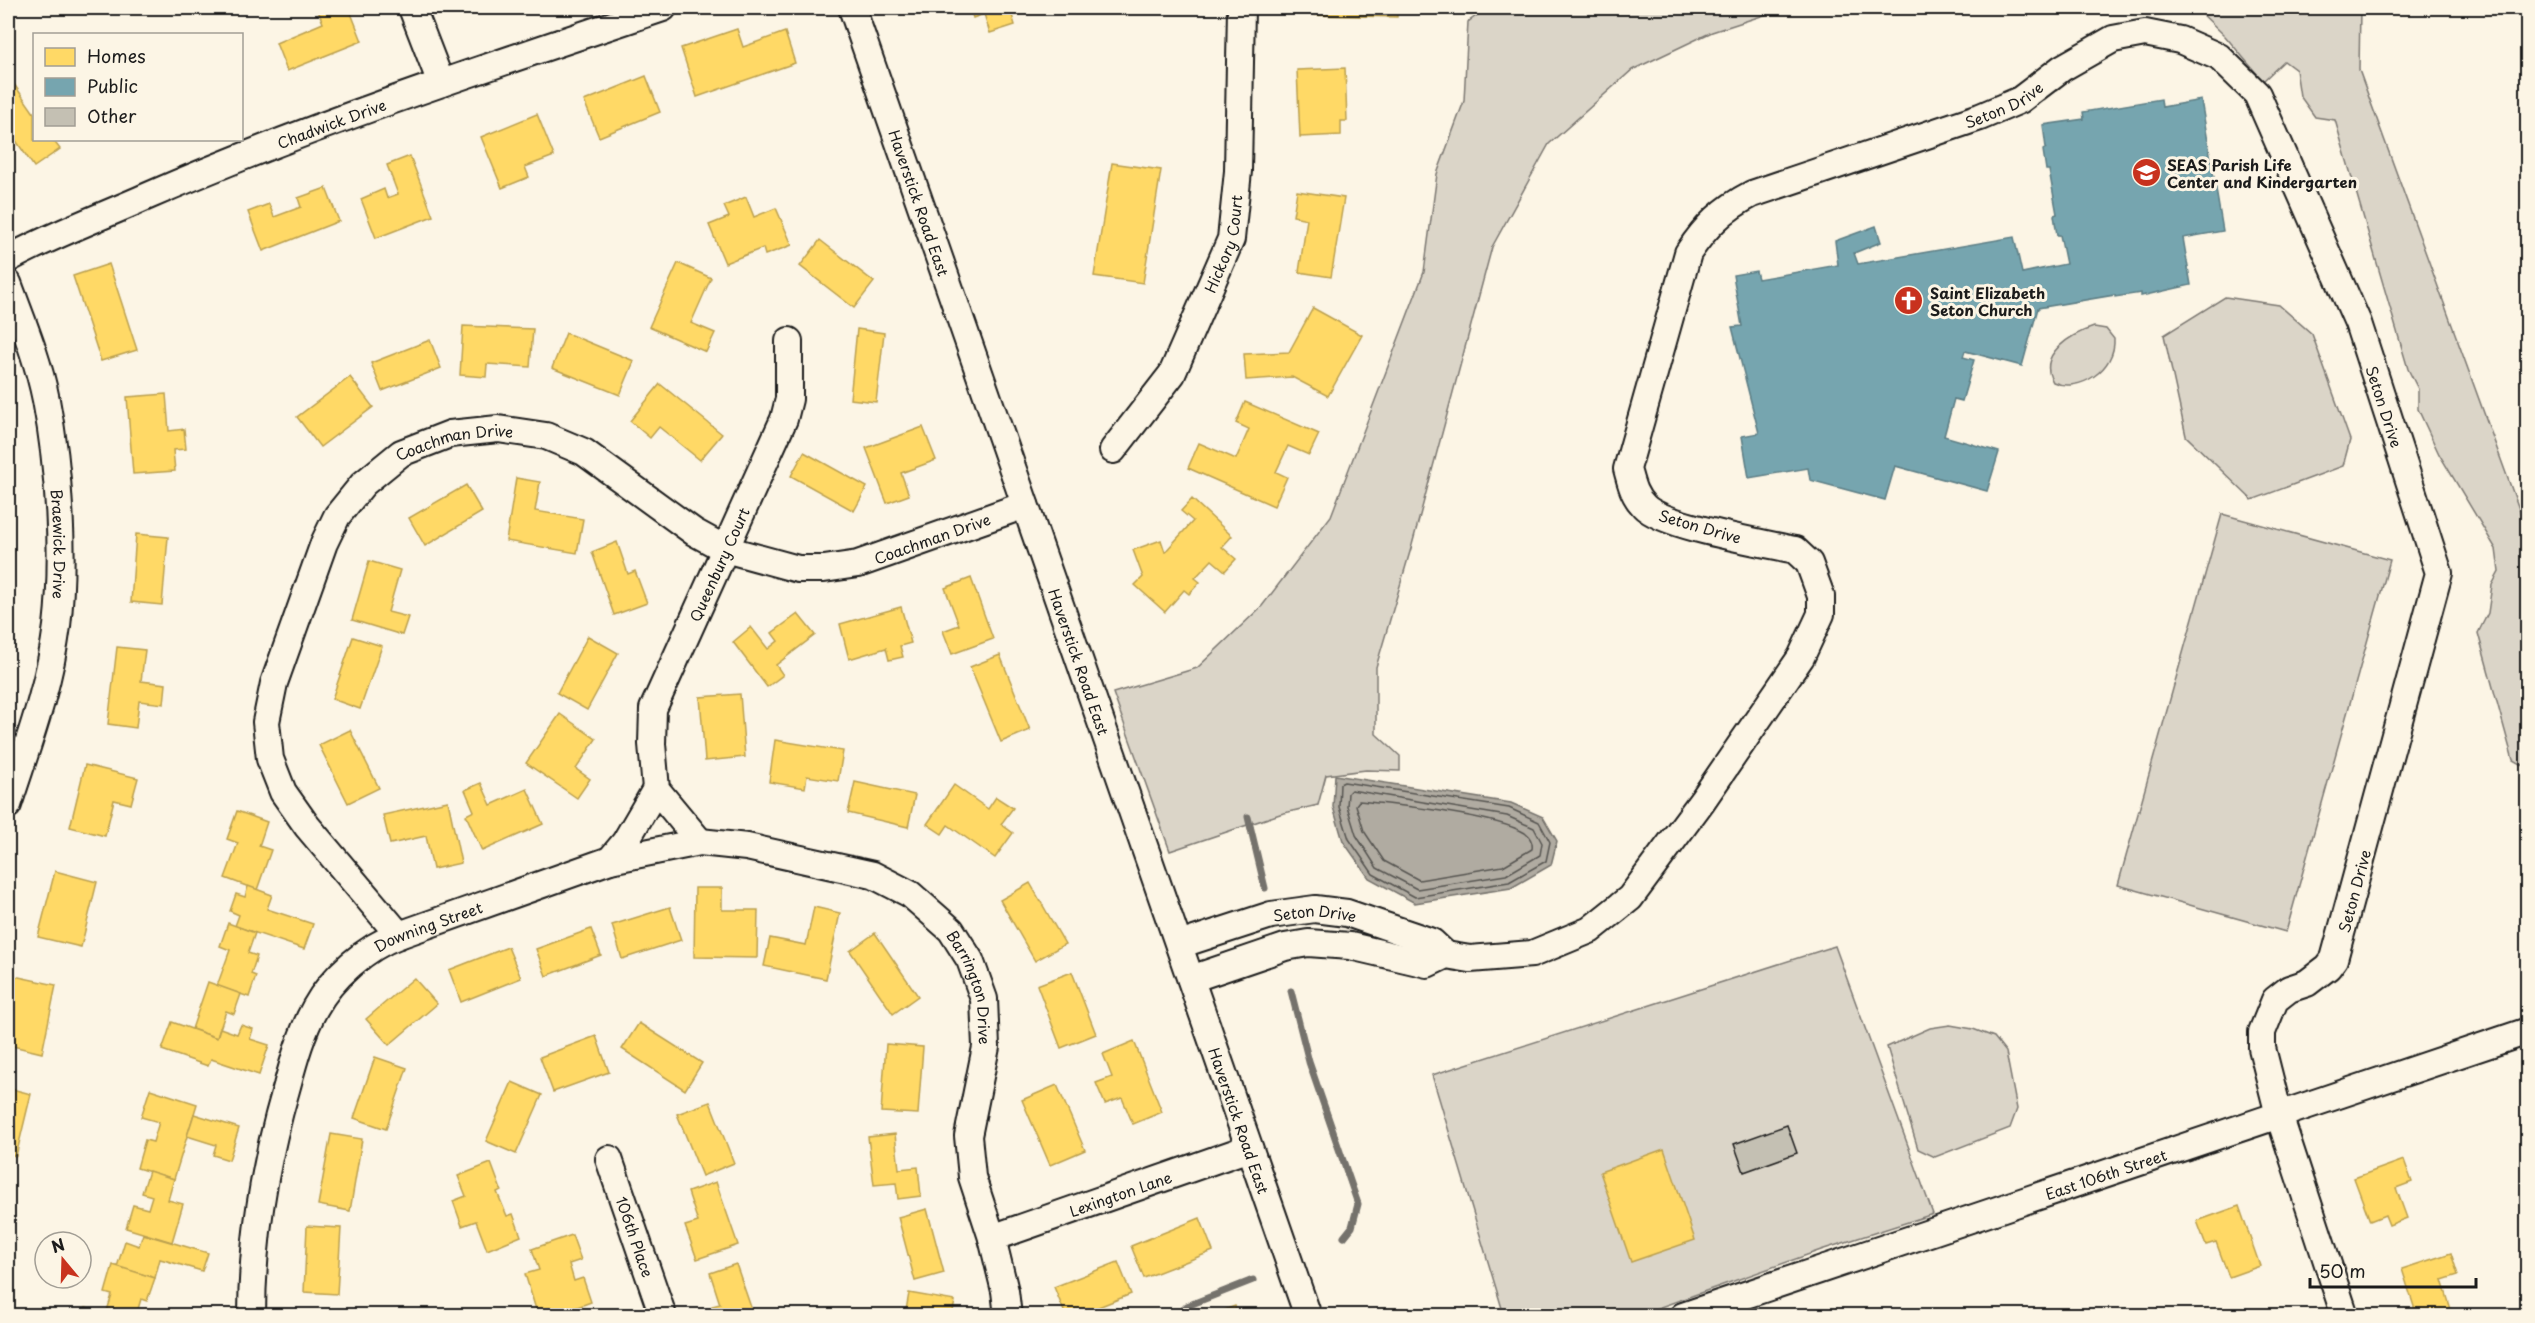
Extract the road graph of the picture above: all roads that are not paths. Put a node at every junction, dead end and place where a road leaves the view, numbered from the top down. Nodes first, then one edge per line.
1 (411, 8) edge
2 (663, 8) edge
3 (852, 8) edge
4 (1241, 8) edge
5 (441, 83) junction
6 (8, 259) edge
7 (8, 283) edge
8 (789, 341) dead end
9 (1113, 450) dead end
10 (1025, 505) junction
11 (725, 549) junction
12 (656, 789) junction
13 (8, 805) edge
14 (700, 842) junction
15 (610, 861) junction
16 (873, 875) joint
17 (399, 934) junction
18 (1179, 945) junction
19 (1446, 955) junction
20 (1191, 979) junction
21 (2528, 1031) edge
22 (2279, 1115) junction
23 (1249, 1148) junction
24 (609, 1159) dead end
25 (992, 1238) junction
26 (252, 1316) edge
27 (663, 1316) edge
28 (1008, 1316) edge
29 (1308, 1316) edge
30 (1683, 1316) edge
31 (2345, 1316) edge

1 - 5 street
2 - 5 street, Chadwick Drive
3 - 10 street, Haverstick Road East
4 - 9 street, Hickory Court
5 - 6 street, Chadwick Drive
7 - 13 street, Braewick Drive
8 - 11 street, Queenbury Court
10 - 11 street, Coachman Drive
10 - 18 street, Haverstick Road East
11 - 12 street, Queenbury Court
11 - 17 street, Coachman Drive
12 - 14 street
12 - 15 street
14 - 15 street, Downing Street
14 - 16 street, Downing Street
15 - 17 street, Downing Street
16 - 25 street, Barrington Drive
17 - 26 street, Downing Street
18 - 19 street, Seton Drive
18 - 20 street, Haverstick Road East
19 - 20 street, Seton Drive
19 - 22 street, Seton Drive
20 - 23 street, Haverstick Road East
21 - 22 street, East 106th Street
22 - 30 street, East 106th Street
22 - 31 street, Seton Drive
23 - 25 street, Lexington Lane
23 - 29 street, Haverstick Road East
24 - 27 street, 106th Place
25 - 28 street, Barrington Drive

